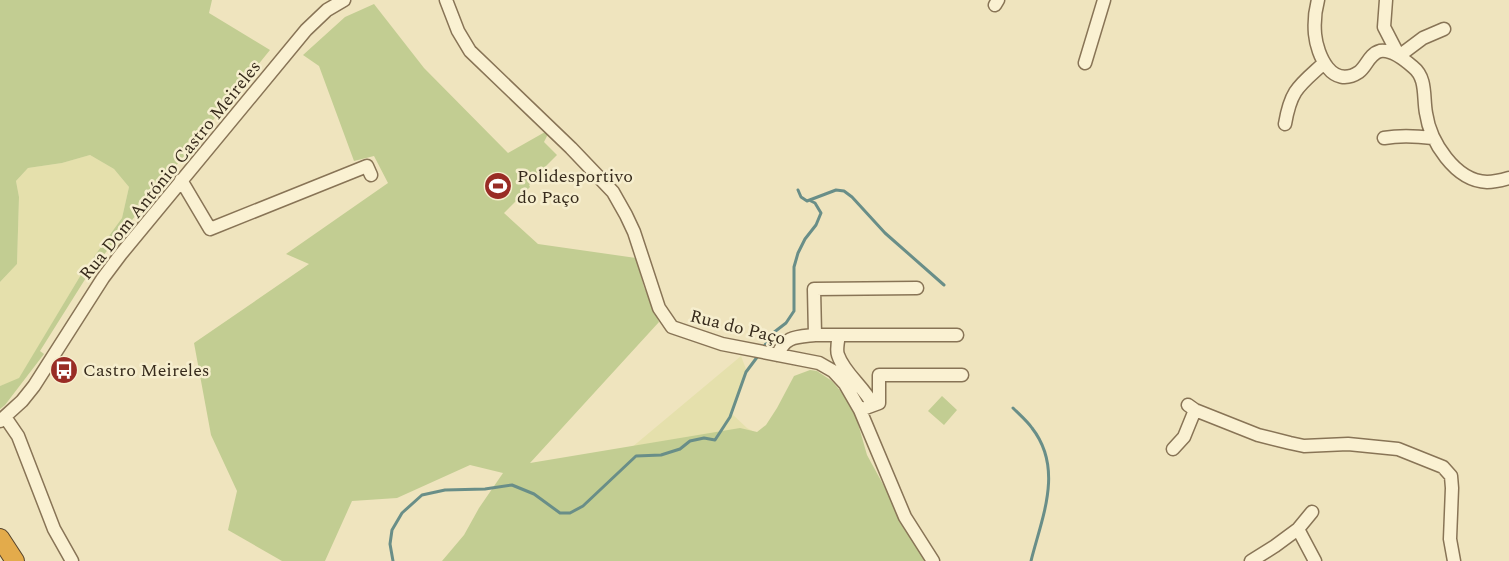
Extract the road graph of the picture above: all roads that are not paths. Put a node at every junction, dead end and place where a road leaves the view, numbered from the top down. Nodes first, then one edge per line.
1 (344, 0) edge
2 (446, 0) edge
3 (1104, 0) edge
4 (1318, 0) edge
5 (1386, 0) edge
6 (1444, 29) dead end
7 (1399, 56) junction
8 (1085, 63) dead end
9 (1324, 64) junction
10 (1285, 124) dead end
11 (1384, 138) dead end
12 (1433, 138) junction
13 (371, 175) dead end
14 (1509, 178) edge
15 (182, 180) junction
16 (917, 288) dead end
17 (815, 335) junction
18 (838, 335) junction
19 (957, 335) dead end
20 (772, 354) junction
21 (962, 375) dead end
22 (874, 405) junction
23 (860, 410) junction
24 (2, 419) edge
25 (1173, 449) dead end
26 (1312, 512) dead end
27 (1298, 529) junction
28 (0, 538) edge
29 (15, 561) edge
30 (72, 561) edge
31 (933, 561) edge
32 (1251, 561) edge
33 (1315, 561) edge
34 (1454, 561) edge

1 - 15 street, Rua Dom António Castro Meireles
2 - 20 street, Rua do Paço
3 - 8 street
4 - 9 street
5 - 7 street
6 - 7 street
7 - 9 street
7 - 12 street
9 - 10 street
11 - 12 street
12 - 14 street
13 - 15 street
15 - 24 street, Rua Dom António Castro Meireles
16 - 17 street
17 - 18 street
17 - 20 street
18 - 19 street
18 - 22 street
20 - 23 street, Rua do Paço
21 - 22 street
22 - 23 street
23 - 31 street, Rua do Paço
24 - 30 street
25 - 34 street
26 - 27 street
27 - 32 street
27 - 33 street
28 - 29 highway

